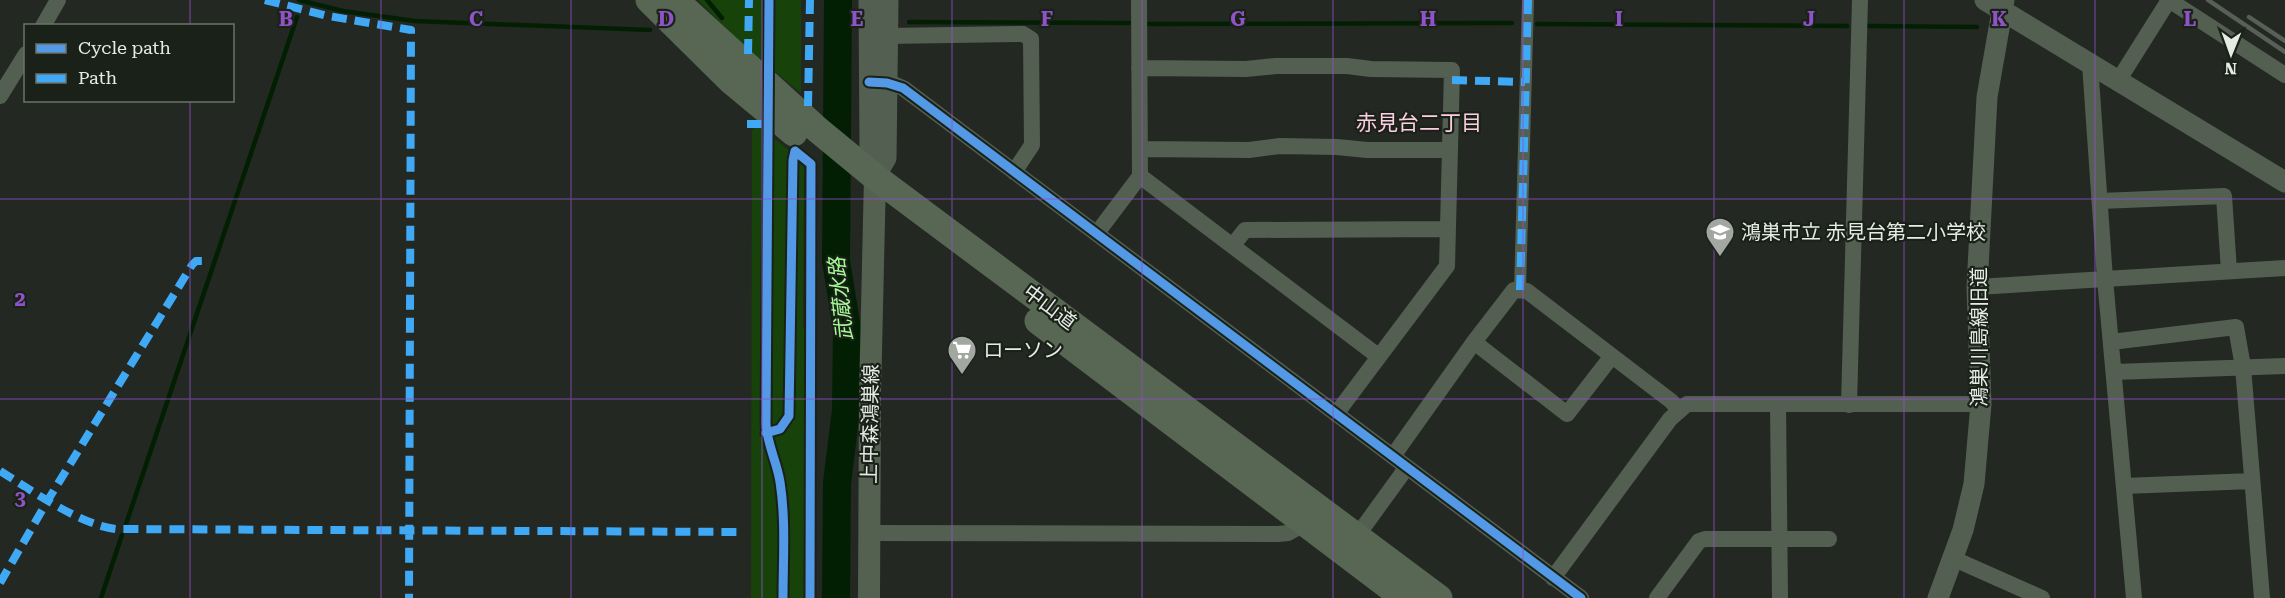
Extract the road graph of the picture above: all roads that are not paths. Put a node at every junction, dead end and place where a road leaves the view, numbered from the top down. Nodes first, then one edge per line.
1 (58, 0) edge
2 (649, 0) edge
3 (675, 0) edge
4 (869, 0) edge
5 (888, 0) edge
6 (1139, 0) edge
7 (1528, 0) edge
8 (1860, 0) edge
9 (1997, 4) edge
10 (44, 24) edge
11 (886, 36) junction
12 (24, 57) edge
13 (2090, 64) junction
14 (1139, 68) junction
15 (2285, 75) edge
16 (2118, 81) junction
17 (878, 83) junction
18 (0, 96) edge
19 (818, 141) junction
20 (1140, 149) junction
21 (1449, 150) junction
22 (1014, 172) junction
23 (1140, 176) junction
24 (866, 181) junction
25 (2285, 182) edge
26 (2100, 201) junction
27 (1448, 229) junction
28 (1097, 233) junction
29 (1233, 245) junction
30 (2285, 268) edge
31 (2229, 271) junction
32 (2105, 279) junction
33 (1977, 287) junction
34 (1520, 290) junction
35 (1474, 342) junction
36 (2111, 342) junction
37 (1378, 356) junction
38 (1612, 356) junction
39 (2285, 366) edge
40 (2243, 367) junction
41 (2114, 372) junction
42 (1778, 404) junction
43 (1981, 404) junction
44 (1849, 405) junction
45 (1679, 410) junction
46 (1336, 414) junction
47 (1393, 456) junction
48 (1407, 467) junction
49 (2252, 481) junction
50 (2124, 486) junction
51 (1305, 524) junction
52 (869, 532) junction
53 (1357, 536) junction
54 (1829, 539) dead end
55 (1779, 540) junction
56 (1952, 558) junction
57 (1553, 578) junction
58 (868, 598) edge
59 (1404, 598) edge
60 (1439, 598) edge
61 (1581, 598) edge
62 (1657, 598) edge
63 (1780, 598) edge
64 (1938, 598) edge
65 (2040, 598) edge
66 (2134, 598) edge
67 (2262, 598) edge

1 - 10 street
2 - 19 highway, 中山道
3 - 19 highway, 中山道
4 - 17 street
5 - 11 street
6 - 14 street
7 - 34 street
8 - 44 street
9 - 13 street
9 - 33 street, 鴻巣川島線旧道
11 - 17 street
11 - 22 street
12 - 18 street
13 - 16 street
13 - 26 street
14 - 20 street
14 - 21 street
15 - 16 street
16 - 25 street
17 - 22 street
17 - 24 street
19 - 24 highway, 中山道
20 - 21 street
20 - 23 street
21 - 27 street
22 - 28 street
23 - 28 street
23 - 29 street
24 - 51 highway, 中山道
24 - 52 main road, 上中森鴻巣線
24 - 53 highway, 中山道
26 - 31 street
26 - 32 street
27 - 29 street
27 - 37 street
28 - 46 street
29 - 37 street
30 - 31 street
31 - 32 street
32 - 33 street
32 - 36 street
33 - 43 street, 鴻巣川島線旧道
34 - 35 street
34 - 38 street
35 - 38 street
35 - 47 street
36 - 40 street
36 - 41 street
37 - 46 street
38 - 45 street
39 - 40 street
40 - 41 street
40 - 49 street
41 - 50 street
42 - 44 street
42 - 45 street
42 - 55 street
43 - 44 street
43 - 56 street, 鴻巣川島線旧道
45 - 57 street
46 - 47 street
47 - 48 street
48 - 53 street
48 - 57 street
49 - 50 street
49 - 67 street
50 - 66 street
51 - 52 street
51 - 59 highway, 中山道
52 - 58 main road, 上中森鴻巣線
53 - 60 highway, 中山道
54 - 55 street
55 - 62 street
55 - 63 street
56 - 64 street, 鴻巣川島線旧道
56 - 65 street
57 - 61 street

